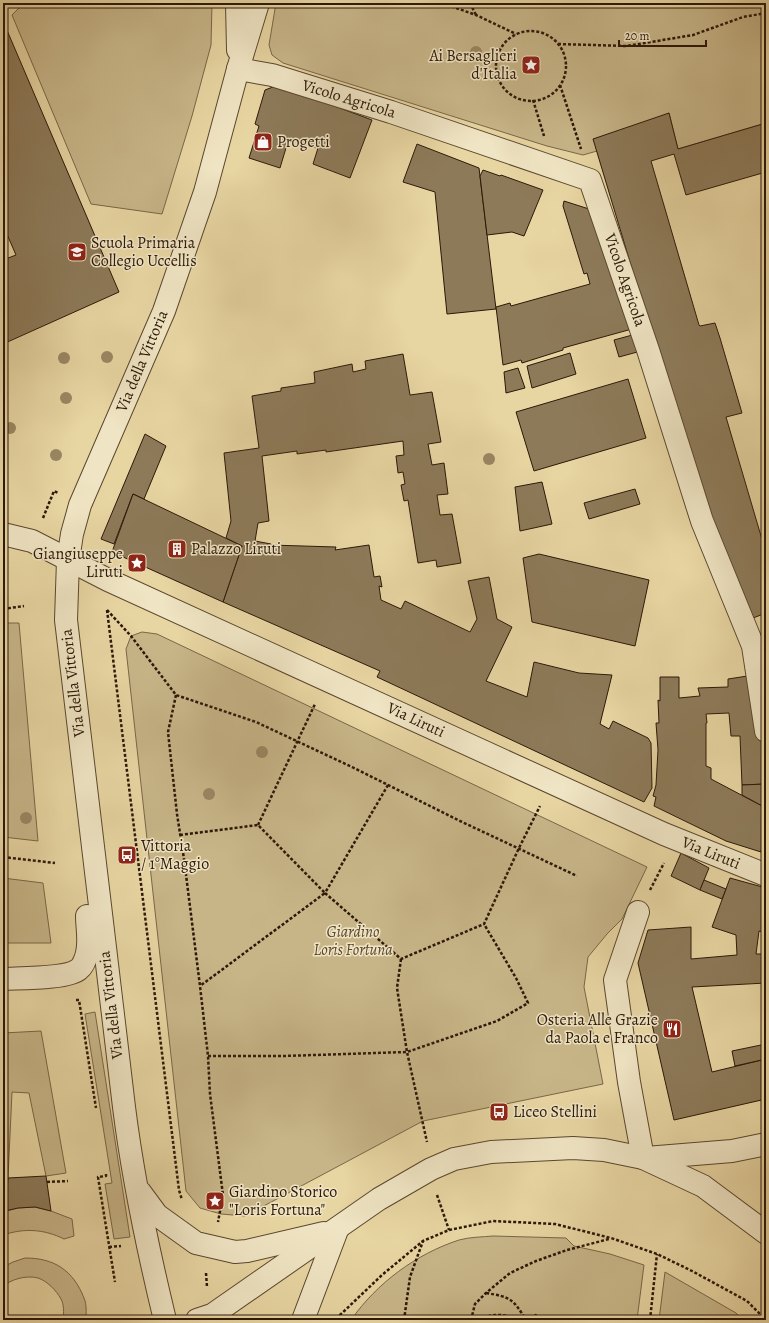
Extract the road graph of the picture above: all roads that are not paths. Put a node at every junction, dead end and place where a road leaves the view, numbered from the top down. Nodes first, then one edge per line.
1 (237, 3) edge
2 (258, 3) edge
3 (238, 69) junction
4 (3, 534) edge
5 (68, 560) junction
6 (766, 731) edge
7 (91, 839) junction
8 (766, 875) edge
9 (638, 912) dead end
10 (3, 979) edge
11 (766, 1144) edge
12 (643, 1158) junction
13 (136, 1186) junction
14 (337, 1230) junction
15 (766, 1233) edge
16 (165, 1320) edge
17 (197, 1320) edge
18 (304, 1320) edge

1 - 3 street, Via della Vittoria
2 - 3 street, Via della Vittoria
3 - 5 street, Via della Vittoria
3 - 6 street, Vicolo Agricola
4 - 5 street, Via Liruti
5 - 7 street, Via della Vittoria
5 - 8 street, Via Liruti
7 - 10 street
7 - 13 street, Via della Vittoria
9 - 12 street
11 - 12 street
12 - 14 street
12 - 15 street
13 - 14 street
13 - 16 street, Via della Vittoria
14 - 17 street
14 - 18 street

